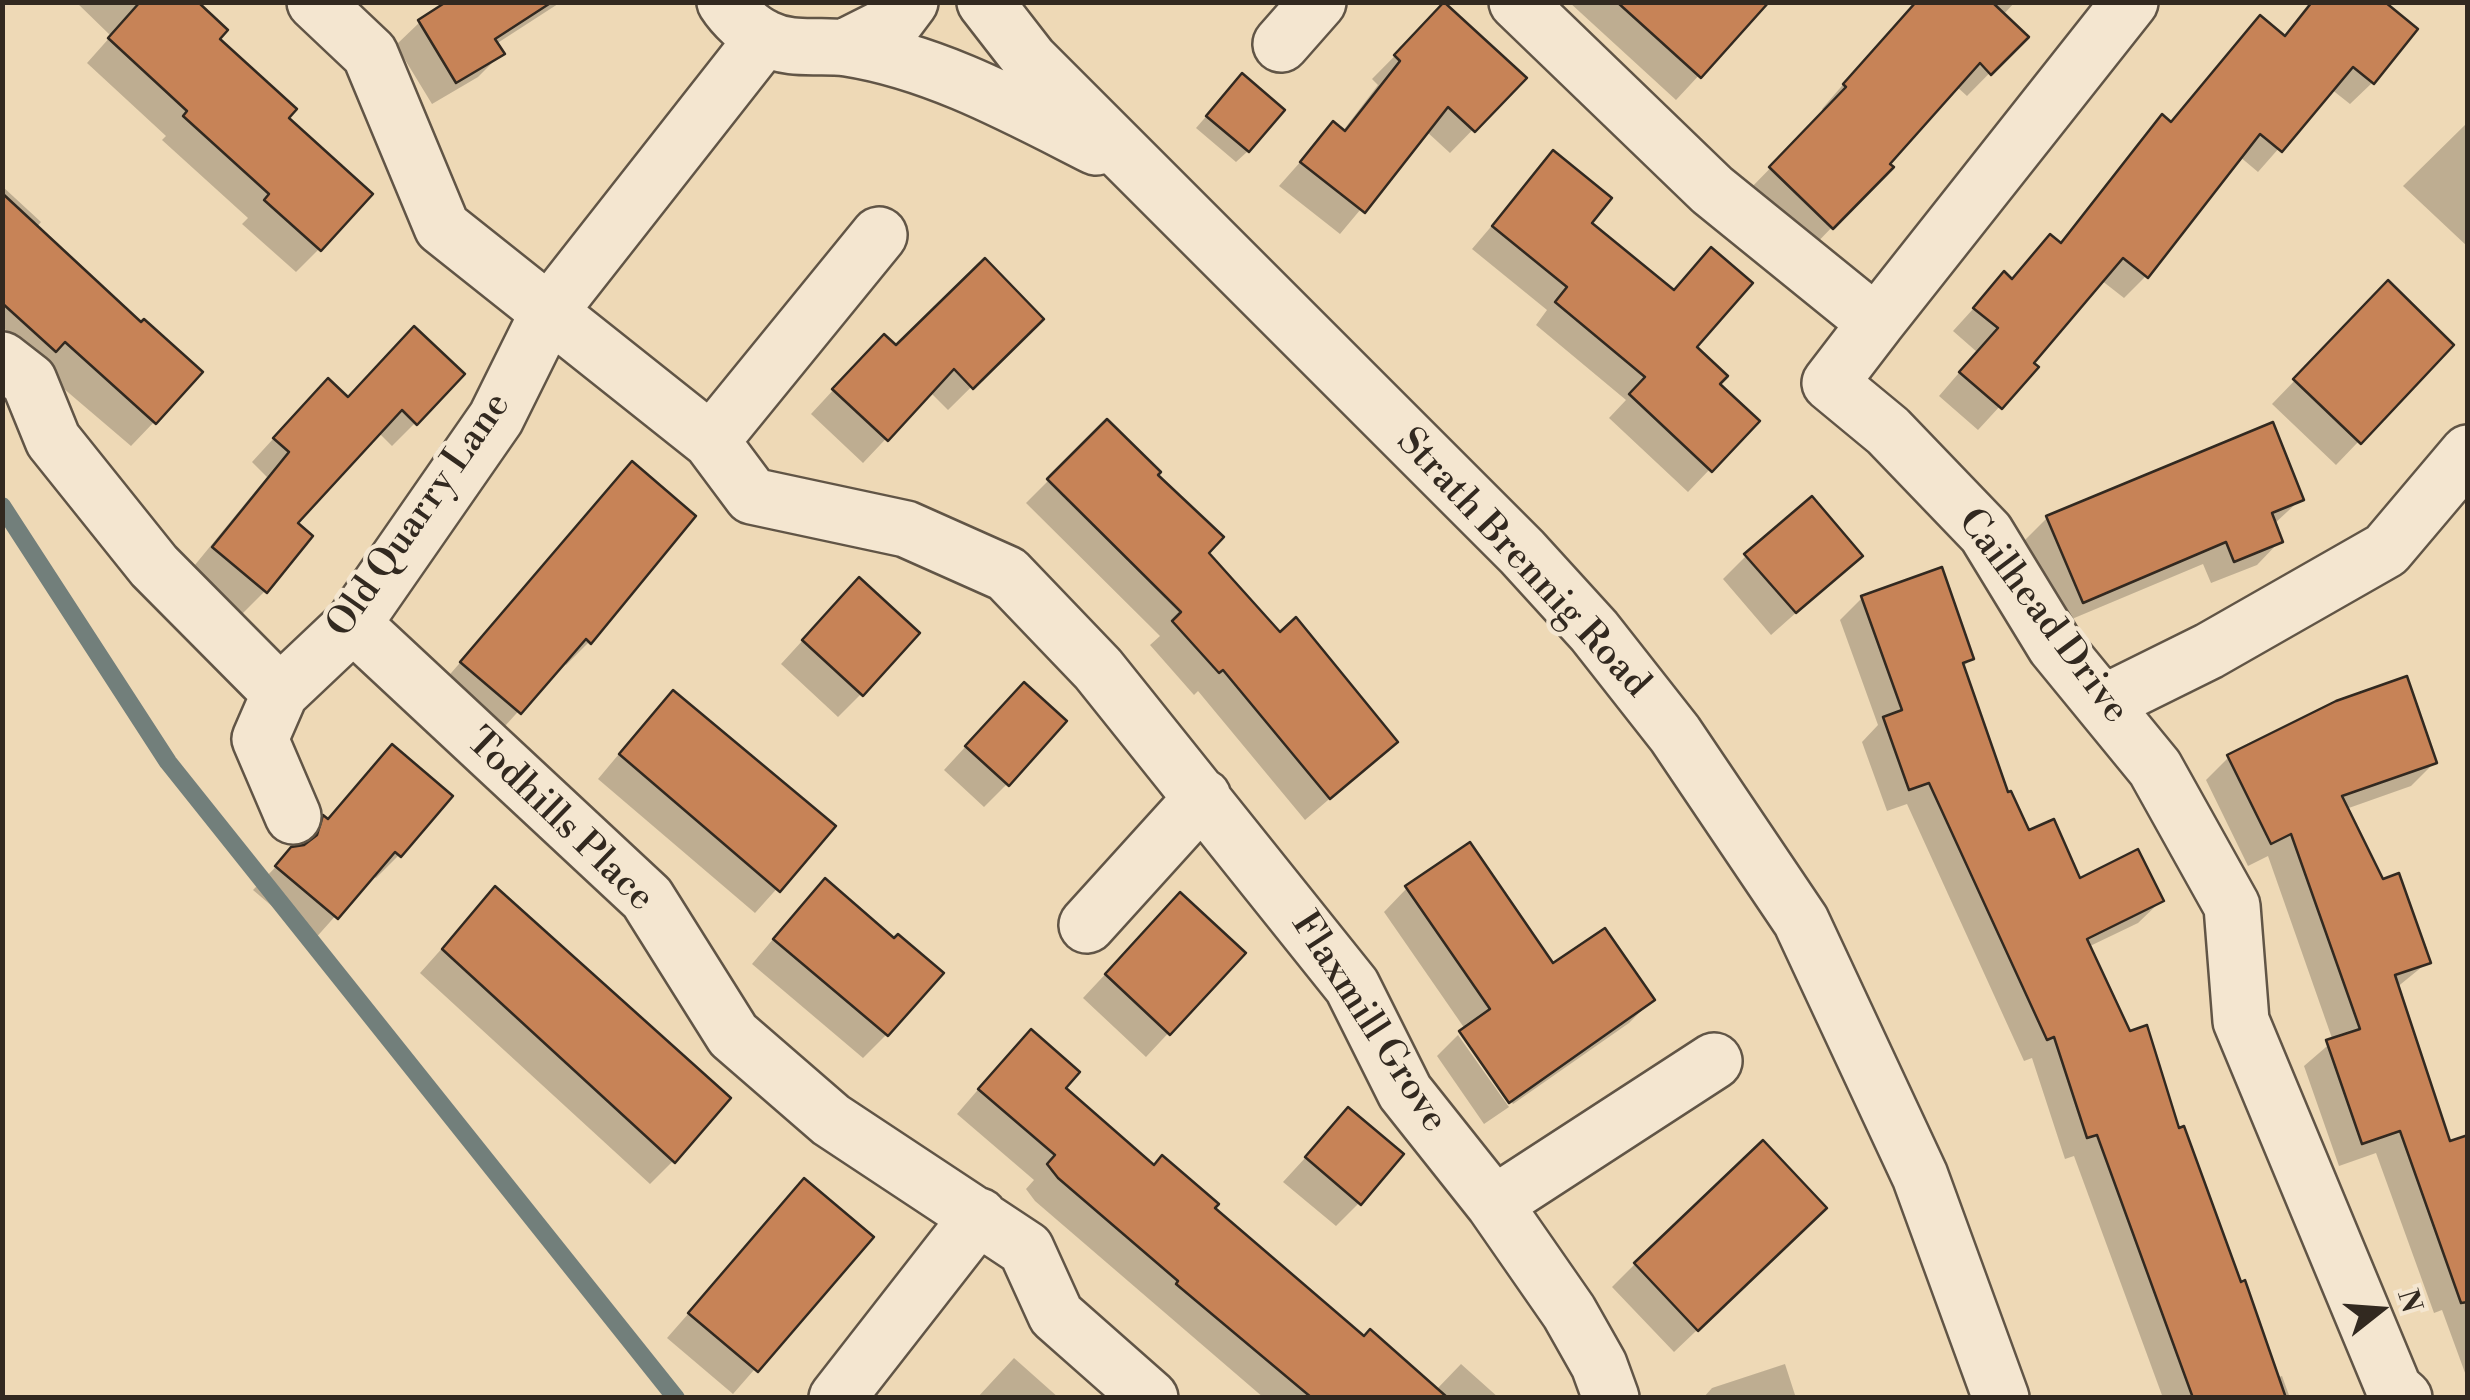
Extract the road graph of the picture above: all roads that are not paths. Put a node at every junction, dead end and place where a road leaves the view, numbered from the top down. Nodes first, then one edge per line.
1 (315, 2) edge
2 (910, 2) edge
3 (985, 2) edge
4 (1318, 2) edge
5 (1517, 2) edge
6 (2130, 2) edge
7 (745, 20) edge
8 (1281, 44) dead end
9 (846, 48) junction
10 (1139, 169) junction
11 (879, 236) dead end
12 (548, 312) junction
13 (1876, 323) junction
14 (2, 360) edge
15 (710, 441) junction
16 (2468, 453) edge
17 (353, 624) junction
18 (280, 693) junction
19 (2104, 703) junction
20 (1203, 797) junction
21 (293, 816) dead end
22 (1086, 925) dead end
23 (1714, 1061) dead end
24 (1494, 1204) junction
25 (979, 1216) junction
26 (837, 1398) edge
27 (1150, 1398) edge
28 (1610, 1398) edge
29 (2001, 1398) edge
30 (2404, 1398) edge

1 - 12 street, Flaxmill Grove
2 - 9 street, Strath Brennig Road
3 - 10 street, Strath Brennig Road
4 - 8 street
5 - 13 street
6 - 13 street
7 - 9 street, Strath Brennig Road
7 - 12 street, Old Quarry Lane
9 - 10 street, Strath Brennig Road
10 - 29 street, Strath Brennig Road
11 - 15 street
12 - 15 street, Flaxmill Grove
12 - 17 street, Old Quarry Lane
13 - 19 street, Cailhead Drive
14 - 18 street
15 - 20 street, Flaxmill Grove
16 - 19 street
17 - 18 street, Old Quarry Lane
17 - 25 street, Todhills Place
18 - 21 street, Old Quarry Lane
19 - 30 street, Cailhead Drive
20 - 22 street
20 - 24 street, Flaxmill Grove
23 - 24 street
24 - 28 street, Flaxmill Grove
25 - 26 street
25 - 27 street, Todhills Place

